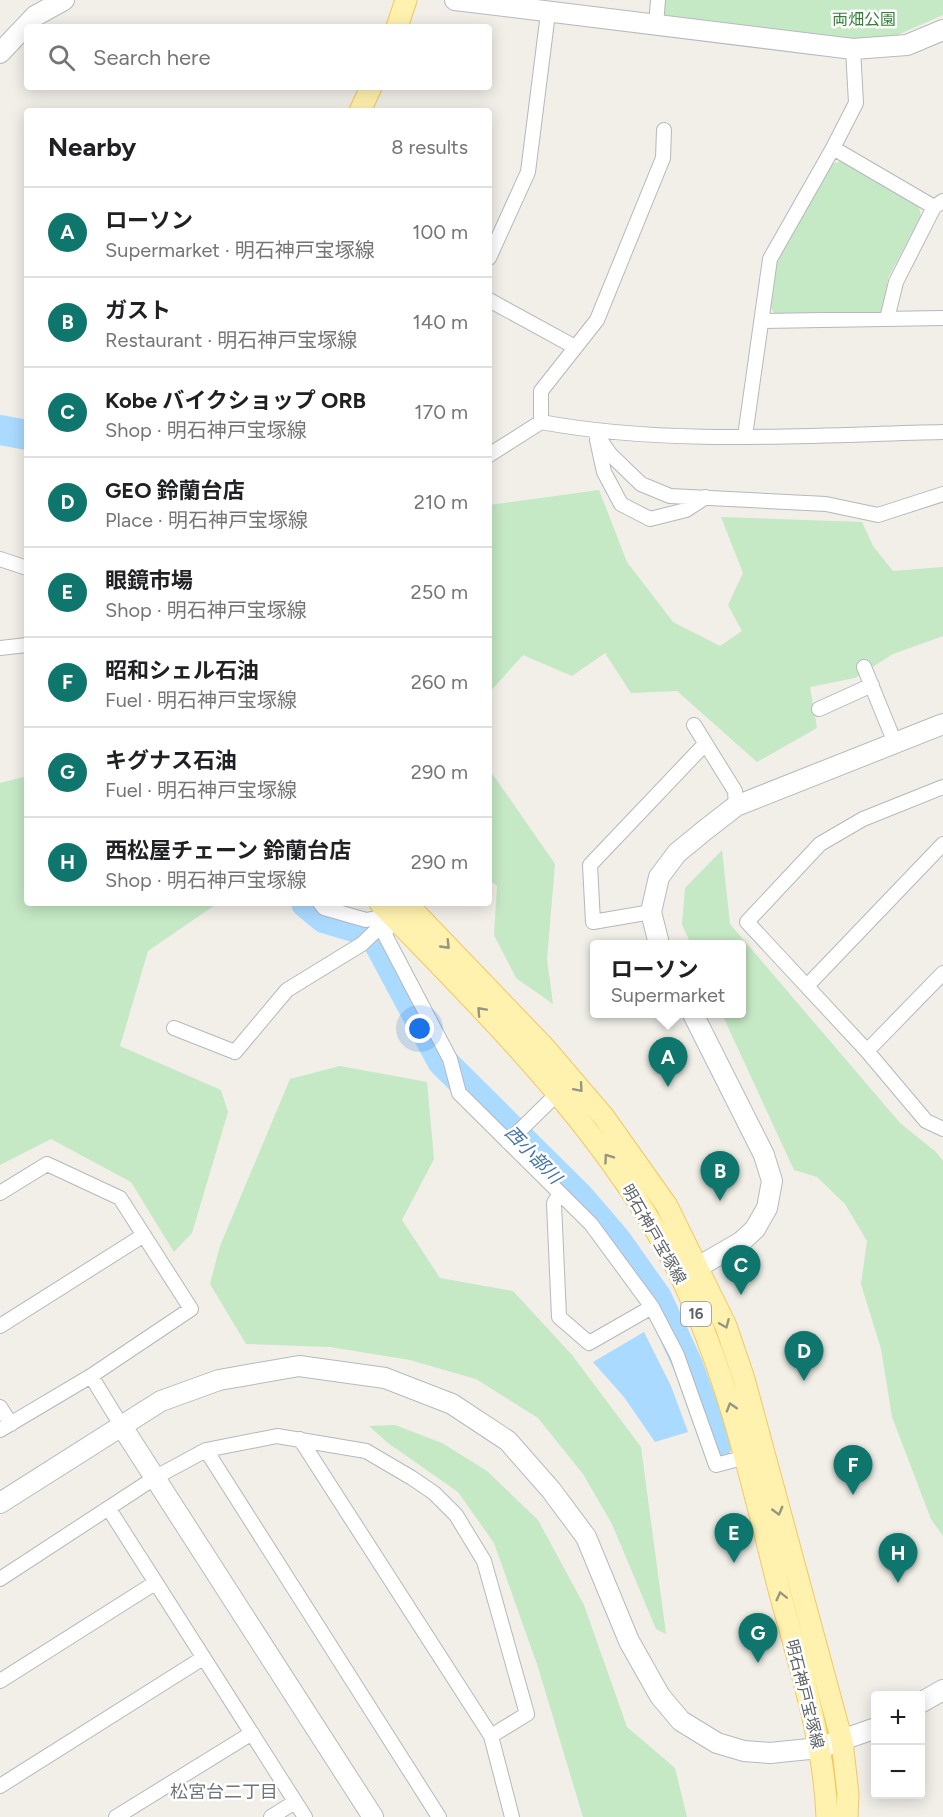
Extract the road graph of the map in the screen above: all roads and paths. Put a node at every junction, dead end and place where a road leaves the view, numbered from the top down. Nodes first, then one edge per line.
1 (64, 0) edge
2 (406, 0) edge
3 (455, 0) edge
4 (658, 0) edge
5 (548, 13) junction
6 (27, 24) edge
7 (398, 24) edge
8 (656, 25) junction
9 (24, 28) edge
10 (943, 30) edge
11 (853, 49) junction
12 (0, 53) edge
13 (370, 90) edge
14 (361, 108) edge
15 (664, 130) dead end
16 (833, 148) junction
17 (939, 204) edge
18 (492, 251) edge
19 (492, 302) edge
20 (943, 318) edge
21 (887, 319) junction
22 (763, 321) junction
23 (575, 346) junction
24 (541, 422) junction
25 (595, 432) junction
26 (943, 432) edge
27 (745, 436) junction
28 (492, 453) edge
29 (943, 494) edge
30 (706, 497) junction
31 (0, 559) edge
32 (24, 567) edge
33 (24, 645) edge
34 (0, 648) edge
35 (864, 667) dead end
36 (872, 685) junction
37 (819, 709) dead end
38 (943, 724) edge
39 (694, 725) dead end
40 (895, 742) junction
41 (705, 744) junction
42 (943, 787) edge
43 (736, 806) junction
44 (943, 844) edge
45 (322, 906) edge
46 (392, 907) edge
47 (651, 912) junction
48 (658, 940) edge
49 (943, 974) edge
50 (807, 986) junction
51 (695, 1018) edge
52 (174, 1028) dead end
53 (867, 1051) junction
54 (558, 1093) junction
55 (943, 1129) edge
56 (508, 1142) junction
57 (0, 1193) edge
58 (560, 1193) junction
59 (144, 1235) junction
60 (698, 1267) junction
61 (652, 1307) junction
62 (0, 1326) edge
63 (91, 1376) junction
64 (0, 1407) edge
65 (121, 1425) junction
66 (5, 1427) edge
67 (300, 1439) junction
68 (206, 1450) junction
69 (746, 1457) junction
70 (156, 1477) junction
71 (0, 1503) edge
72 (109, 1509) junction
73 (0, 1579) edge
74 (155, 1582) junction
75 (203, 1658) junction
76 (0, 1681) edge
77 (943, 1690) edge
78 (925, 1701) edge
79 (871, 1730) edge
80 (252, 1733) junction
81 (491, 1736) junction
82 (842, 1741) junction
83 (819, 1748) junction
84 (0, 1786) edge
85 (295, 1802) junction
86 (116, 1817) edge
87 (271, 1817) edge
88 (304, 1817) edge
89 (373, 1817) edge
90 (439, 1817) edge
91 (512, 1817) edge
92 (826, 1817) edge
93 (847, 1817) edge

1 - 6 street
2 - 7 main road
3 - 5 street
4 - 8 street
5 - 8 street
5 - 18 street
8 - 11 street
9 - 12 street
10 - 11 street
11 - 16 street
13 - 14 main road
15 - 23 street
16 - 17 street
16 - 22 street
17 - 21 street
19 - 23 street
20 - 21 street
21 - 22 street
22 - 27 street
23 - 24 street
24 - 25 street
24 - 28 street
25 - 27 street
25 - 30 street
25 - 30 street
26 - 27 street
29 - 30 street
31 - 32 street
33 - 34 street
35 - 36 street
36 - 37 street
36 - 40 street
38 - 40 street
39 - 41 street
40 - 43 street
41 - 43 street
41 - 47 street
42 - 50 street
43 - 47 street
44 - 50 street
45 - 46 street
46 - 52 street
54 -> 46 main road, 明石神戸宝塚線 / 16
46 - 56 street
46 -> 60 main road, 明石神戸宝塚線 / 16
47 - 48 street
49 - 53 street
50 - 53 street
51 - 60 street
53 - 55 street
54 - 56 street
69 -> 54 main road, 明石神戸宝塚線 / 16
56 - 58 street
57 - 59 street
58 - 61 street
58 - 61 street
59 - 62 street
59 - 63 street
60 -> 82 main road, 明石神戸宝塚線 / 16
61 - 69 street
63 - 65 street
63 - 66 street
64 - 66 street
65 - 70 street
65 - 71 street
65 - 83 street
67 - 68 street
67 - 81 street
67 - 81 street
68 - 70 street
68 - 90 street
83 -> 69 main road, 明石神戸宝塚線 / 16
70 - 72 street
70 - 89 street
72 - 73 street
72 - 74 street
74 - 75 street
74 - 76 street
75 - 80 street
75 - 84 street
77 - 78 street
79 - 82 street
80 - 85 street
80 - 86 street
81 - 91 street
82 - 83 street
82 - 93 main road, 明石神戸宝塚線 / 16
83 - 92 main road, 明石神戸宝塚線 / 16
85 - 87 street
85 - 88 street

